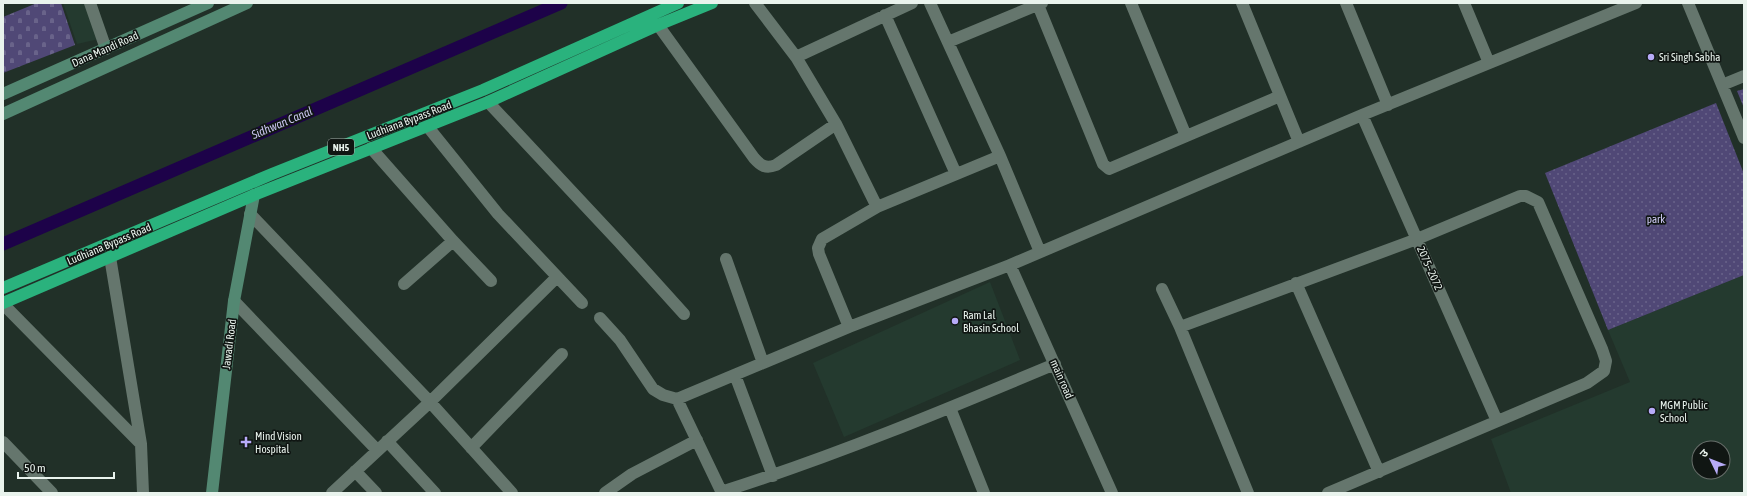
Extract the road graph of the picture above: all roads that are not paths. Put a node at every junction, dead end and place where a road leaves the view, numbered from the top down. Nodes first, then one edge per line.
1 (90, 3) edge
2 (208, 3) edge
3 (247, 3) edge
4 (678, 3) edge
5 (712, 3) edge
6 (755, 3) edge
7 (912, 3) edge
8 (930, 3) edge
9 (1131, 3) edge
10 (1242, 3) edge
11 (1346, 3) edge
12 (1464, 3) edge
13 (1636, 3) edge
14 (1688, 3) edge
15 (1040, 4) edge
16 (885, 15) junction
17 (658, 25) junction
18 (948, 42) junction
19 (106, 49) junction
20 (796, 57) junction
21 (1489, 63) junction
22 (1744, 76) edge
23 (1722, 85) junction
24 (3, 94) edge
25 (1280, 96) junction
26 (488, 102) junction
27 (1388, 105) junction
28 (3, 114) edge
29 (1362, 115) junction
30 (836, 124) junction
31 (428, 127) junction
32 (1186, 136) junction
33 (1744, 138) edge
34 (1299, 142) junction
35 (371, 148) junction
36 (1000, 156) junction
37 (956, 174) junction
38 (254, 195) junction
39 (878, 207) junction
40 (250, 214) junction
41 (1417, 239) junction
42 (453, 241) junction
43 (1040, 252) junction
44 (110, 257) junction
45 (726, 259) dead end
46 (1010, 265) junction
47 (556, 278) junction
48 (491, 281) dead end
49 (1296, 283) junction
50 (404, 284) dead end
51 (3, 288) edge
52 (1162, 289) dead end
53 (234, 301) junction
54 (3, 303) edge
55 (582, 303) dead end
56 (684, 314) dead end
57 (600, 318) dead end
58 (1180, 327) junction
59 (849, 328) junction
60 (562, 354) dead end
61 (763, 363) junction
62 (1055, 364) junction
63 (735, 375) junction
64 (677, 399) junction
65 (430, 402) junction
66 (950, 408) junction
67 (1497, 421) junction
68 (697, 440) junction
69 (387, 441) junction
70 (141, 444) junction
71 (4, 446) edge
72 (471, 448) junction
73 (377, 450) junction
74 (355, 471) junction
75 (1379, 472) junction
76 (773, 476) junction
77 (722, 492) edge
78 (52, 493) edge
79 (143, 493) edge
80 (212, 493) edge
81 (332, 493) edge
82 (376, 493) edge
83 (436, 493) edge
84 (512, 493) edge
85 (605, 493) edge
86 (984, 493) edge
87 (1112, 493) edge
88 (1248, 493) edge
89 (1328, 493) edge

1 - 19 street
2 - 19 street, Dana Mandi Road
3 - 28 street
4 - 51 highway, Ludhiana Bypass Road / NH5
5 - 17 highway, Ludhiana Bypass Road / NH5
6 - 20 street
7 - 16 street
8 - 18 street
9 - 32 street
10 - 25 street
11 - 27 street
12 - 21 street
13 - 21 street
14 - 23 street
15 - 18 street
15 - 32 street
16 - 20 street
16 - 37 street
17 - 26 highway, Ludhiana Bypass Road / NH5
17 - 30 street
18 - 36 street
19 - 24 street, Dana Mandi Road
20 - 30 street
21 - 27 street
22 - 23 street
23 - 33 street
25 - 32 street
25 - 34 street
26 - 31 highway, Ludhiana Bypass Road / NH5
26 - 56 street
27 - 29 street
29 - 34 street
29 - 41 street, 2075--2072
30 - 39 street
31 - 35 highway, Ludhiana Bypass Road / NH5
31 - 47 street
34 - 43 street
35 - 38 highway, Ludhiana Bypass Road / NH5
35 - 42 street
36 - 37 street
36 - 43 street
37 - 39 street
38 - 40 street, Jawadi Road
38 - 44 highway, Ludhiana Bypass Road / NH5
39 - 59 street
40 - 53 street, Jawadi Road
40 - 65 street
41 - 49 street
41 - 67 street, 2075--2072
41 - 67 street
42 - 48 street
42 - 50 street
43 - 46 street
44 - 54 highway, Ludhiana Bypass Road / NH5
44 - 70 street
45 - 61 street
46 - 59 street
46 - 62 street, main road
47 - 55 street
47 - 65 street
49 - 58 street
49 - 75 street
52 - 58 street
53 - 73 street
53 - 80 street, Jawadi Road
54 - 70 street
57 - 64 street
58 - 88 street
59 - 61 street
60 - 72 street
61 - 63 street
62 - 66 street
62 - 87 street, main road
63 - 64 street
63 - 76 street
64 - 68 street
65 - 69 street
65 - 72 street
66 - 76 street
66 - 86 street
67 - 75 street
68 - 77 street
68 - 85 street
69 - 73 street
69 - 83 street
70 - 79 street
71 - 78 street
72 - 84 street
73 - 74 street
74 - 81 street
74 - 82 street
75 - 89 street
76 - 77 street

